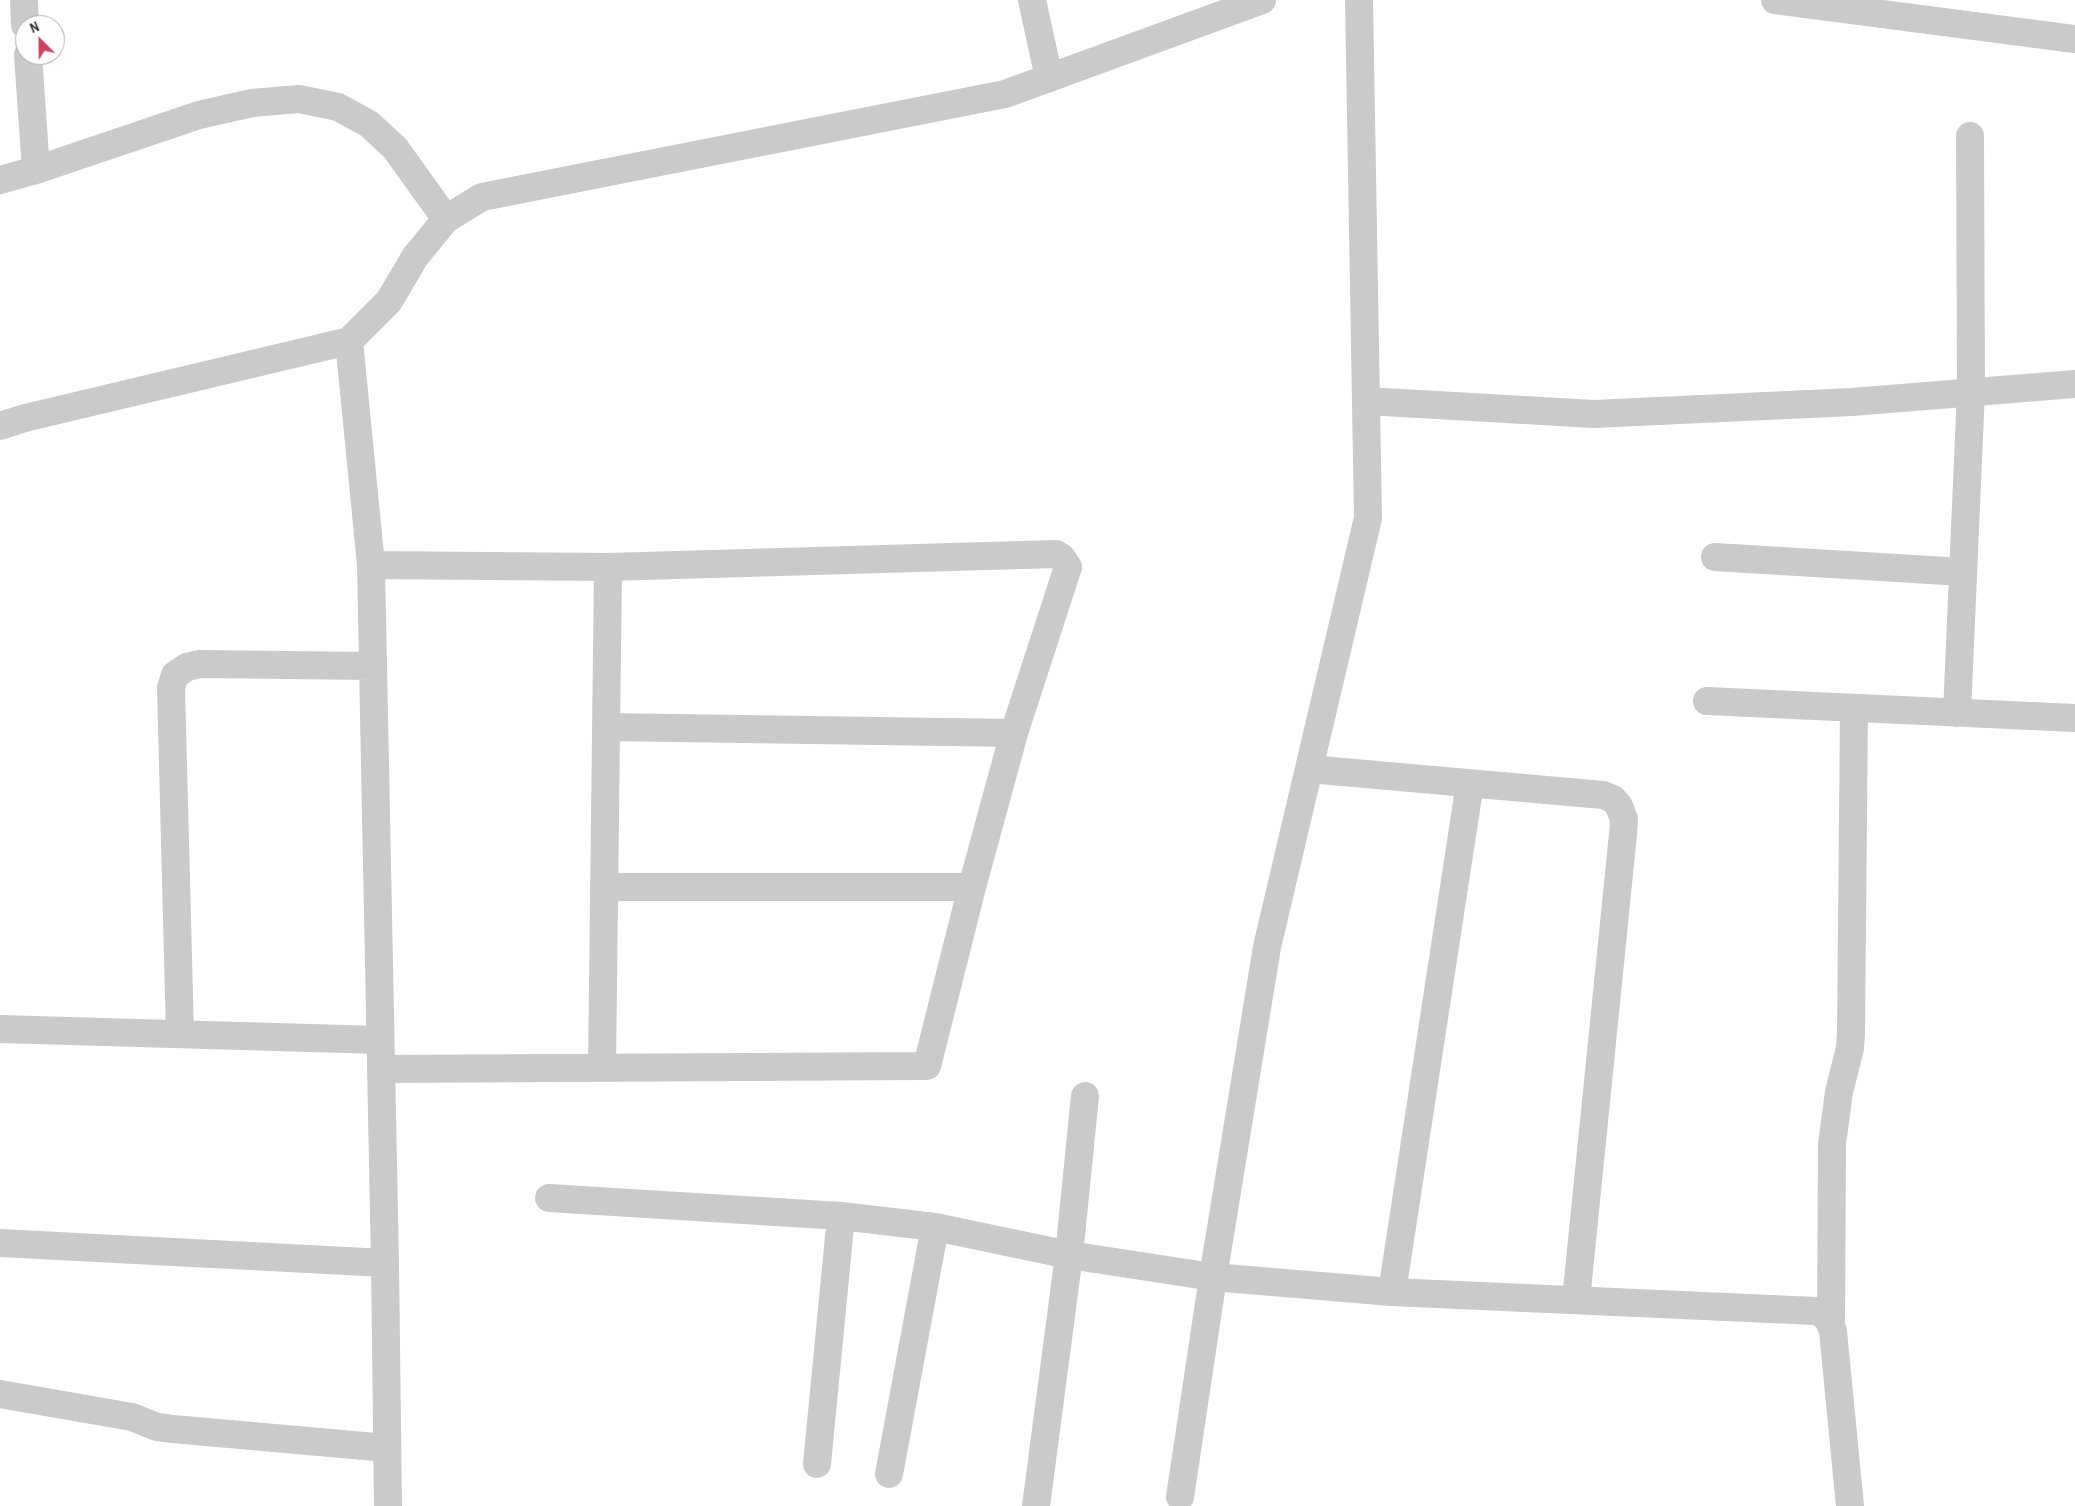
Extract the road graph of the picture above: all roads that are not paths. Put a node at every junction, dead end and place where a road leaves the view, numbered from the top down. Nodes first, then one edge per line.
1 (6, 0) edge
2 (24, 0) edge
3 (1032, 0) edge
4 (1262, 0) edge
5 (1358, 0) edge
6 (1775, 0) edge
7 (0, 1) edge
8 (25, 15) edge
9 (2075, 40) edge
10 (29, 65) edge
11 (1049, 78) junction
12 (1970, 136) dead end
13 (36, 170) junction
14 (0, 180) edge
15 (446, 219) junction
16 (349, 341) junction
17 (2075, 384) edge
18 (1971, 391) junction
19 (1366, 401) junction
20 (0, 426) edge
21 (1715, 557) dead end
22 (371, 565) junction
23 (608, 567) junction
24 (1963, 572) junction
25 (373, 666) junction
26 (1708, 701) dead end
27 (1854, 708) junction
28 (1957, 712) junction
29 (2075, 718) edge
30 (606, 726) junction
31 (1014, 733) junction
32 (1309, 769) junction
33 (1470, 783) junction
34 (604, 887) junction
35 (972, 887) junction
36 (0, 1029) edge
37 (180, 1034) junction
38 (380, 1040) junction
39 (602, 1068) junction
40 (381, 1069) junction
41 (1085, 1096) dead end
42 (549, 1198) dead end
43 (841, 1216) junction
44 (935, 1227) junction
45 (0, 1243) edge
46 (1069, 1255) junction
47 (385, 1263) junction
48 (1213, 1277) junction
49 (1392, 1292) junction
50 (1576, 1300) junction
51 (1830, 1326) junction
52 (0, 1394) edge
53 (387, 1448) junction
54 (817, 1464) dead end
55 (889, 1474) dead end
56 (1180, 1497) dead end
57 (388, 1506) edge
58 (1036, 1506) edge
59 (1850, 1506) edge

1 - 7 street
2 - 8 street
3 - 11 street
4 - 11 street
5 - 19 street
6 - 9 street
10 - 13 street
11 - 15 street
12 - 18 street
13 - 14 street
13 - 15 street
15 - 16 street
16 - 20 street
16 - 22 street
17 - 18 street
18 - 19 street
18 - 24 street
19 - 32 street
21 - 24 street
22 - 23 street
22 - 25 street
23 - 30 street
23 - 31 street
24 - 28 street
25 - 37 street
25 - 38 street
26 - 27 street
27 - 28 street
27 - 51 street
28 - 29 street
30 - 31 street
30 - 34 street
31 - 35 street
32 - 33 street
32 - 48 street
33 - 49 street
33 - 50 street
34 - 35 street
34 - 39 street
35 - 39 street
36 - 37 street
37 - 38 street
38 - 40 street
39 - 40 street
40 - 47 street
41 - 46 street
42 - 43 street
43 - 44 street
43 - 54 street
44 - 46 street
44 - 55 street
45 - 47 street
46 - 48 street
46 - 58 street
47 - 53 street
48 - 49 street
48 - 56 street
49 - 50 street
50 - 51 street
51 - 59 street
52 - 53 street
53 - 57 street

